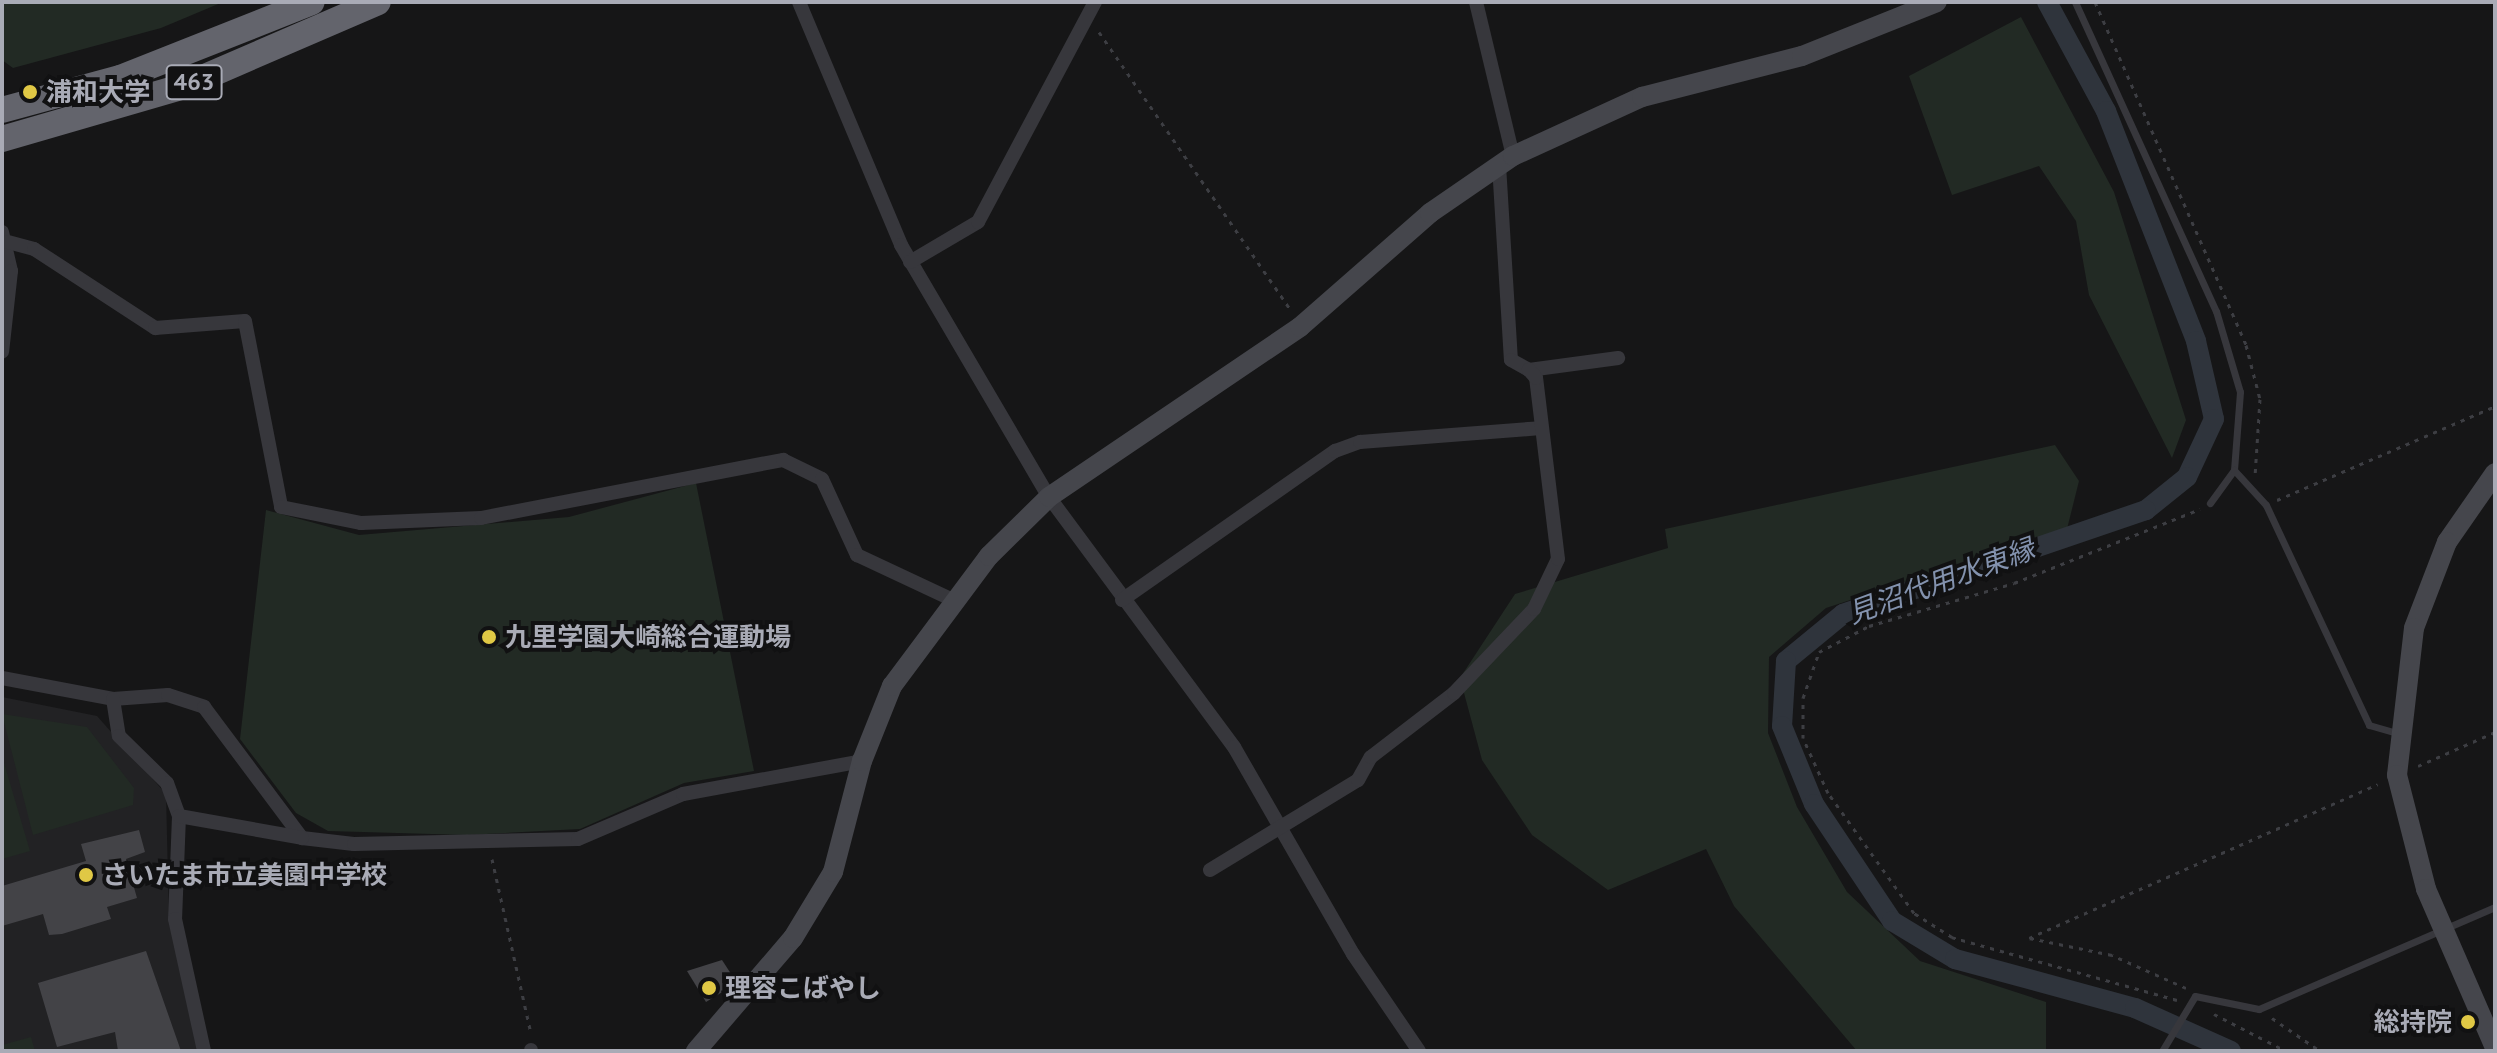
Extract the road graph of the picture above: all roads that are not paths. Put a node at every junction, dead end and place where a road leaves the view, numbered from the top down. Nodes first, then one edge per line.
1 (312, 2) edge
2 (378, 2) edge
3 (799, 2) edge
4 (1476, 2) edge
5 (1937, 2) edge
6 (2075, 2) edge
7 (1090, 7) edge
8 (2, 110) edge
9 (2, 139) edge
10 (1506, 160) junction
11 (5, 237) edge
12 (910, 262) junction
13 (2, 352) edge
14 (1618, 358) dead end
15 (1529, 370) junction
16 (1540, 428) junction
17 (2234, 470) junction
18 (2495, 473) edge
19 (1049, 497) junction
20 (2210, 503) road end
21 (953, 600) junction
22 (1122, 600) junction
23 (2, 678) edge
24 (113, 699) junction
25 (2397, 733) junction
26 (862, 761) junction
27 (179, 816) junction
28 (1283, 831) junction
29 (302, 838) junction
30 (1210, 870) dead end
31 (2495, 907) edge
32 (2443, 930) junction
33 (2495, 1048) edge
34 (204, 1051) edge
35 (696, 1051) edge
36 (1419, 1051) edge
37 (2162, 1051) edge

1 - 8 highway, 463
2 - 9 highway, 463
3 - 12 street
4 - 10 street
5 - 10 street
6 - 17 lane
7 - 12 street
10 - 15 street
10 - 19 street
11 - 13 street
11 - 21 street
12 - 19 street
14 - 15 street
15 - 16 street
16 - 22 street
16 - 28 street
17 - 20 lane
17 - 25 lane
18 - 25 street
19 - 21 street
19 - 22 street
21 - 26 street
22 - 28 street
23 - 24 street
24 - 27 street
24 - 29 street
25 - 32 street
26 - 29 street
26 - 35 street
27 - 29 street
27 - 34 street
28 - 30 street
28 - 36 street
31 - 32 lane
32 - 33 street
32 - 37 lane

